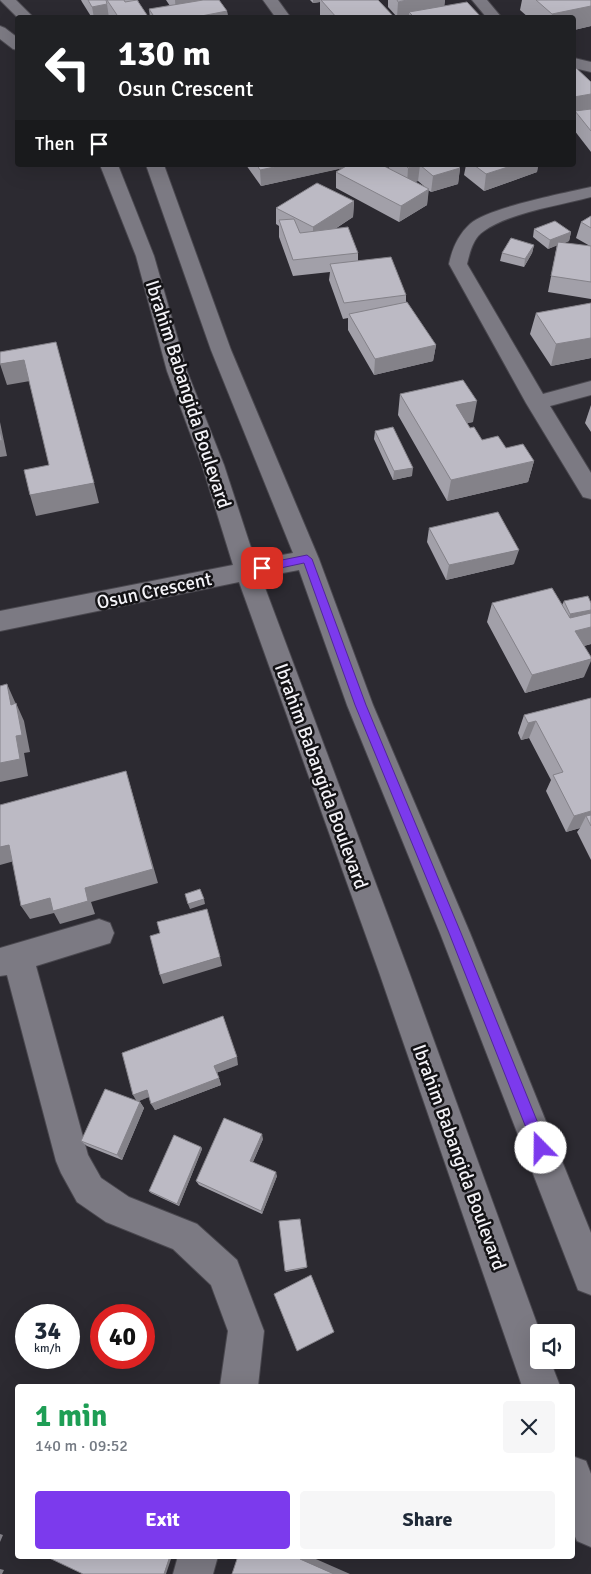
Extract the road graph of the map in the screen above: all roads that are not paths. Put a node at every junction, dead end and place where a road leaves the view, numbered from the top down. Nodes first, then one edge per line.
1 (7, 0) edge
2 (270, 0) edge
3 (479, 0) edge
4 (24, 15) edge
5 (282, 15) edge
6 (492, 15) edge
7 (0, 31) edge
8 (15, 44) edge
9 (576, 63) edge
10 (591, 66) edge
11 (110, 167) edge
12 (156, 167) edge
13 (591, 192) edge
14 (591, 388) edge
15 (537, 402) junction
16 (591, 491) edge
17 (307, 559) junction
18 (247, 571) junction
19 (0, 622) edge
20 (99, 934) dead end
21 (9, 960) edge
22 (591, 1277) edge
23 (239, 1384) edge
24 (540, 1384) edge
25 (575, 1483) edge
26 (591, 1527) edge
27 (197, 1559) edge
28 (193, 1574) edge

1 - 4 street
2 - 5 street
3 - 6 street
7 - 8 street
9 - 10 street
11 - 18 street, Ibrahim Babangida Boulevard
12 - 17 street
13 - 15 street
14 - 15 street
15 - 16 street
17 - 18 street, Osun Crescent
17 - 22 street
18 - 19 street, Osun Crescent
18 - 24 street, Ibrahim Babangida Boulevard
20 - 21 street
21 - 23 street
25 - 26 street
27 - 28 street

